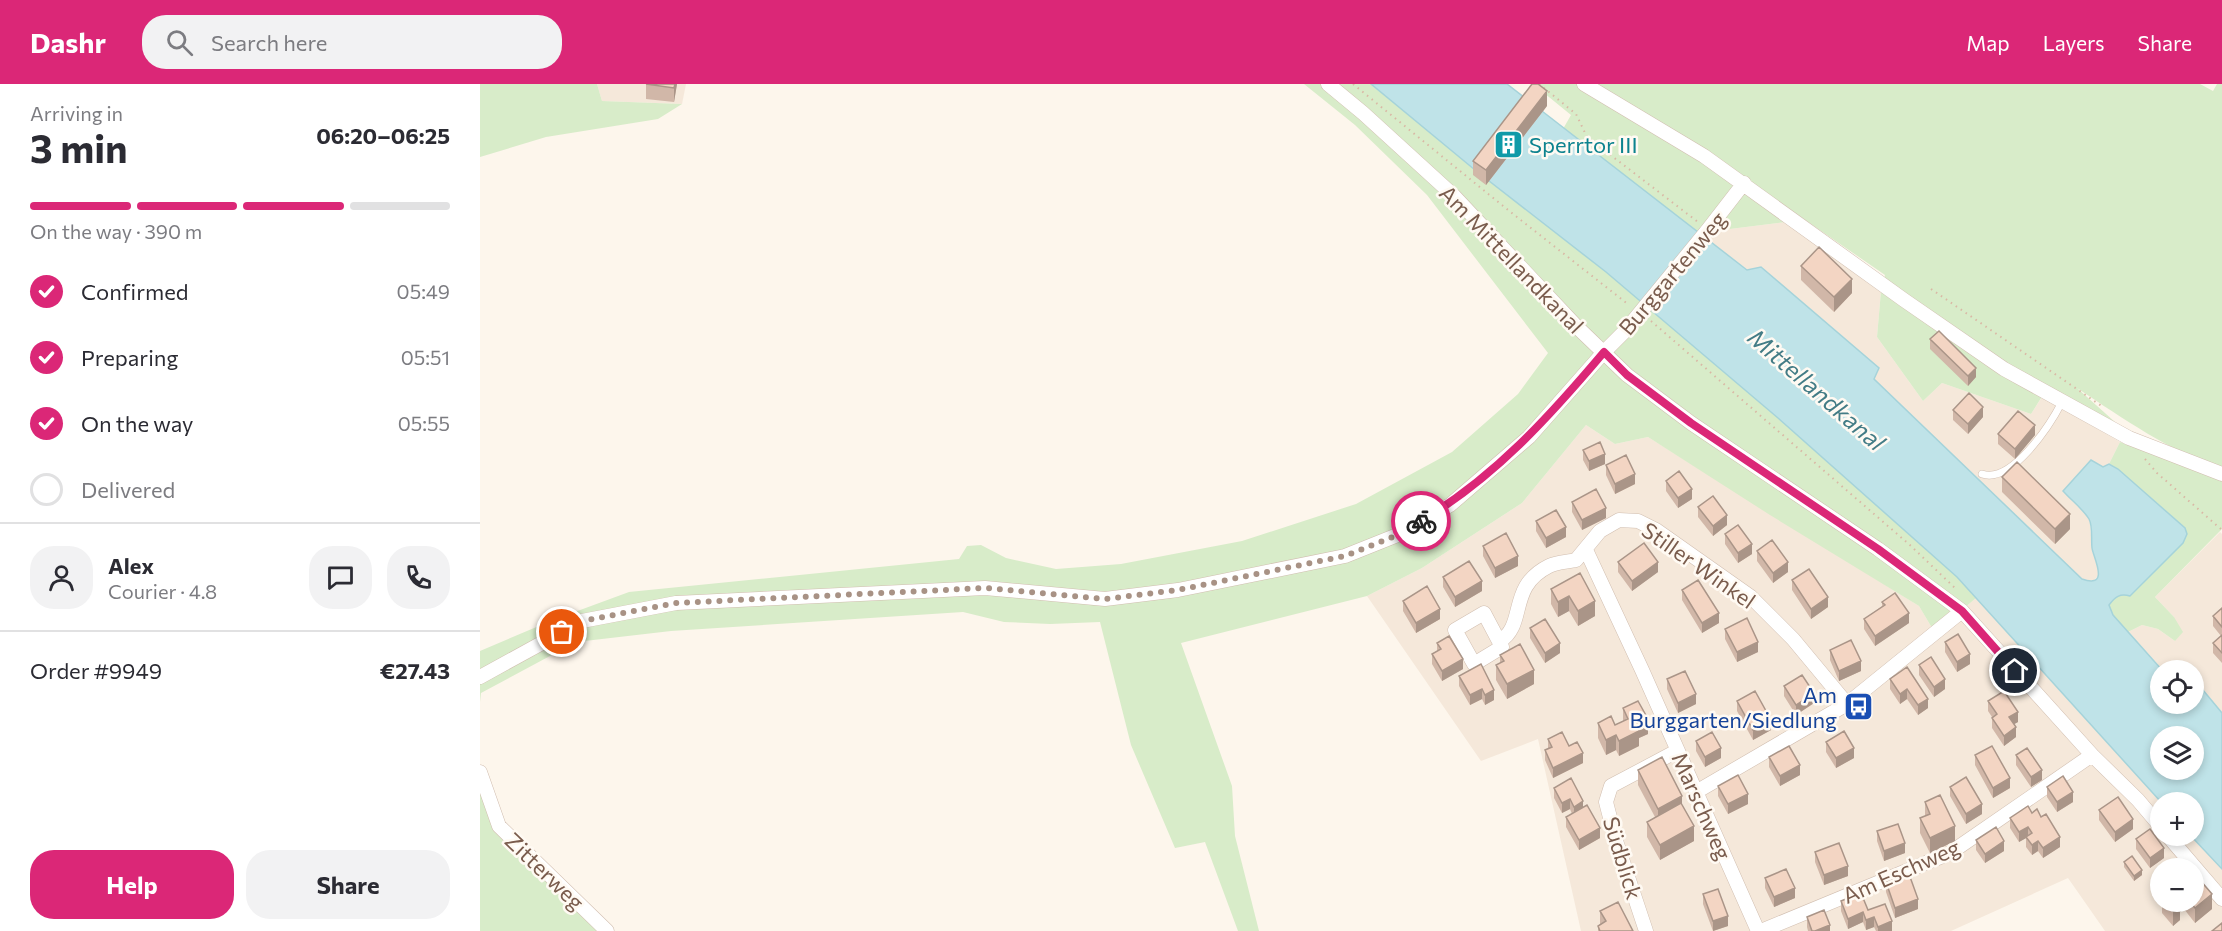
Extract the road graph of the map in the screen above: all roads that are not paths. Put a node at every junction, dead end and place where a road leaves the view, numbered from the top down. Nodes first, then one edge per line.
1 (1328, 84) edge
2 (1584, 84) edge
3 (1744, 183) junction
4 (1604, 352) junction
5 (2062, 402) junction
6 (1982, 474) dead end
7 (2222, 474) edge
8 (1586, 550) junction
9 (1962, 611) junction
10 (1500, 641) dead end
11 (480, 677) edge
12 (1847, 704) junction
13 (1677, 751) junction
14 (2092, 755) junction
15 (480, 772) edge
16 (1696, 792) junction
17 (2150, 814) edge
18 (2177, 846) edge
19 (2222, 899) edge
20 (607, 931) edge
21 (1646, 931) edge
22 (1759, 931) edge

1 - 4 street, Am Mittellandkanal
2 - 3 street
3 - 4 street, Burggartenweg, bridge
3 - 5 street
4 - 9 street, Am Mittellandkanal
4 - 11 street, Burggartenweg
5 - 6 lane
5 - 7 street
8 - 10 street, Stiller Winkel
8 - 12 street, Stiller Winkel
8 - 13 street, Marschweg
9 - 12 street
9 - 14 street, Am Mittellandkanal
12 - 16 street
13 - 16 street, Marschweg
13 - 21 street, Südblick
14 - 17 street, Am Mittellandkanal
14 - 22 street, Am Eschweg
15 - 20 street, Zitterweg
16 - 22 street, Marschweg
18 - 19 street

